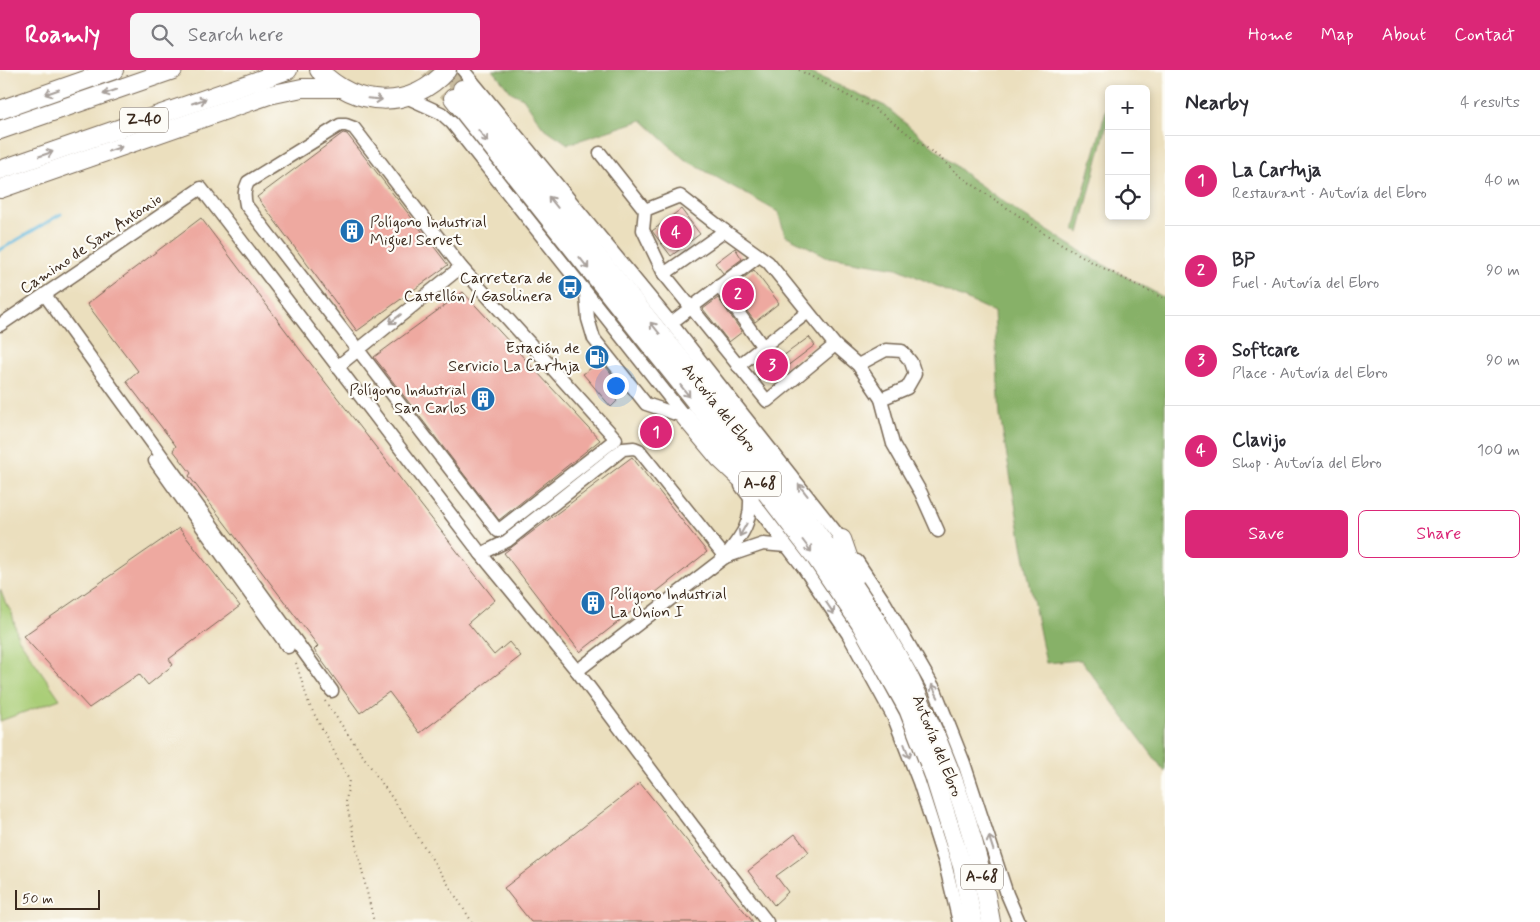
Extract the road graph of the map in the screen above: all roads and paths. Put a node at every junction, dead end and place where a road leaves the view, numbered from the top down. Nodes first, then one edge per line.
1 (114, 70) edge
2 (173, 70) edge
3 (288, 70) edge
4 (318, 70) edge
5 (447, 70) edge
6 (464, 70) edge
7 (799, 70) edge
8 (340, 88) junction
9 (406, 97) junction
10 (0, 110) edge
11 (0, 130) edge
12 (600, 153) dead end
13 (0, 170) edge
14 (0, 189) edge
15 (645, 210) junction
16 (725, 231) junction
17 (759, 256) junction
18 (461, 267) junction
19 (664, 274) junction
20 (719, 286) junction
21 (586, 294) junction
22 (45, 295) junction
23 (1165, 299) edge
24 (691, 308) junction
25 (808, 312) junction
26 (58, 313) junction
27 (671, 323) junction
28 (0, 326) edge
29 (835, 345) junction
30 (763, 347) junction
31 (358, 349) junction
32 (858, 365) junction
33 (738, 366) junction
34 (337, 367) junction
35 (881, 399) junction
36 (685, 417) junction
37 (720, 458) junction
38 (750, 498) junction
39 (793, 527) junction
40 (498, 531) junction
41 (938, 531) dead end
42 (842, 539) junction
43 (786, 546) junction
44 (481, 554) junction
45 (725, 557) junction
46 (288, 647) joint
47 (577, 671) junction
48 (907, 673) junction
49 (327, 694) joint
50 (374, 922) edge
51 (472, 922) edge
52 (767, 922) edge
53 (959, 922) edge
54 (973, 922) edge
55 (991, 922) edge
56 (1019, 922) edge

1 -> 10 highway
2 -> 11 highway, Z-40
13 -> 3 highway, Z-40
4 - 8 highway
5 - 9 highway
6 - 27 street
7 - 23 path
8 -> 9 highway
14 -> 8 highway
9 - 21 street
12 - 15 street
15 - 16 street
15 - 19 street
16 - 17 street
16 - 19 street
17 - 20 street
17 - 25 street
18 -> 31 street
18 - 31 street
18 - 40 street
19 - 24 street
20 - 24 street
20 - 30 street
21 - 36 street
21 - 36 street
22 - 26 street
22 - 28 street, Camino de San Antonio
22 - 34 street, Camino de San Antonio
24 - 27 street
24 - 33 street
25 - 29 street
25 - 30 street
26 - 46 street
26 - 49 street
42 -> 27 street
29 - 32 street
29 - 33 street
30 - 33 street
31 - 34 street
31 - 40 street
32 - 35 street
32 - 35 street
34 - 44 street
35 - 41 street
36 - 37 highway
37 - 38 street
37 - 39 highway
38 - 43 street
38 -> 45 street
48 -> 39 highway, Autovía del Ebro / A-68
39 -> 54 highway, Autovía del Ebro / A-68
40 - 44 street
42 - 48 highway
56 -> 42 street
43 - 45 street
43 -> 53 street
44 - 45 street
44 - 47 street
45 - 47 street
46 - 50 path
47 - 52 street
48 - 55 highway, Autovía del Ebro / A-68
49 - 51 path

